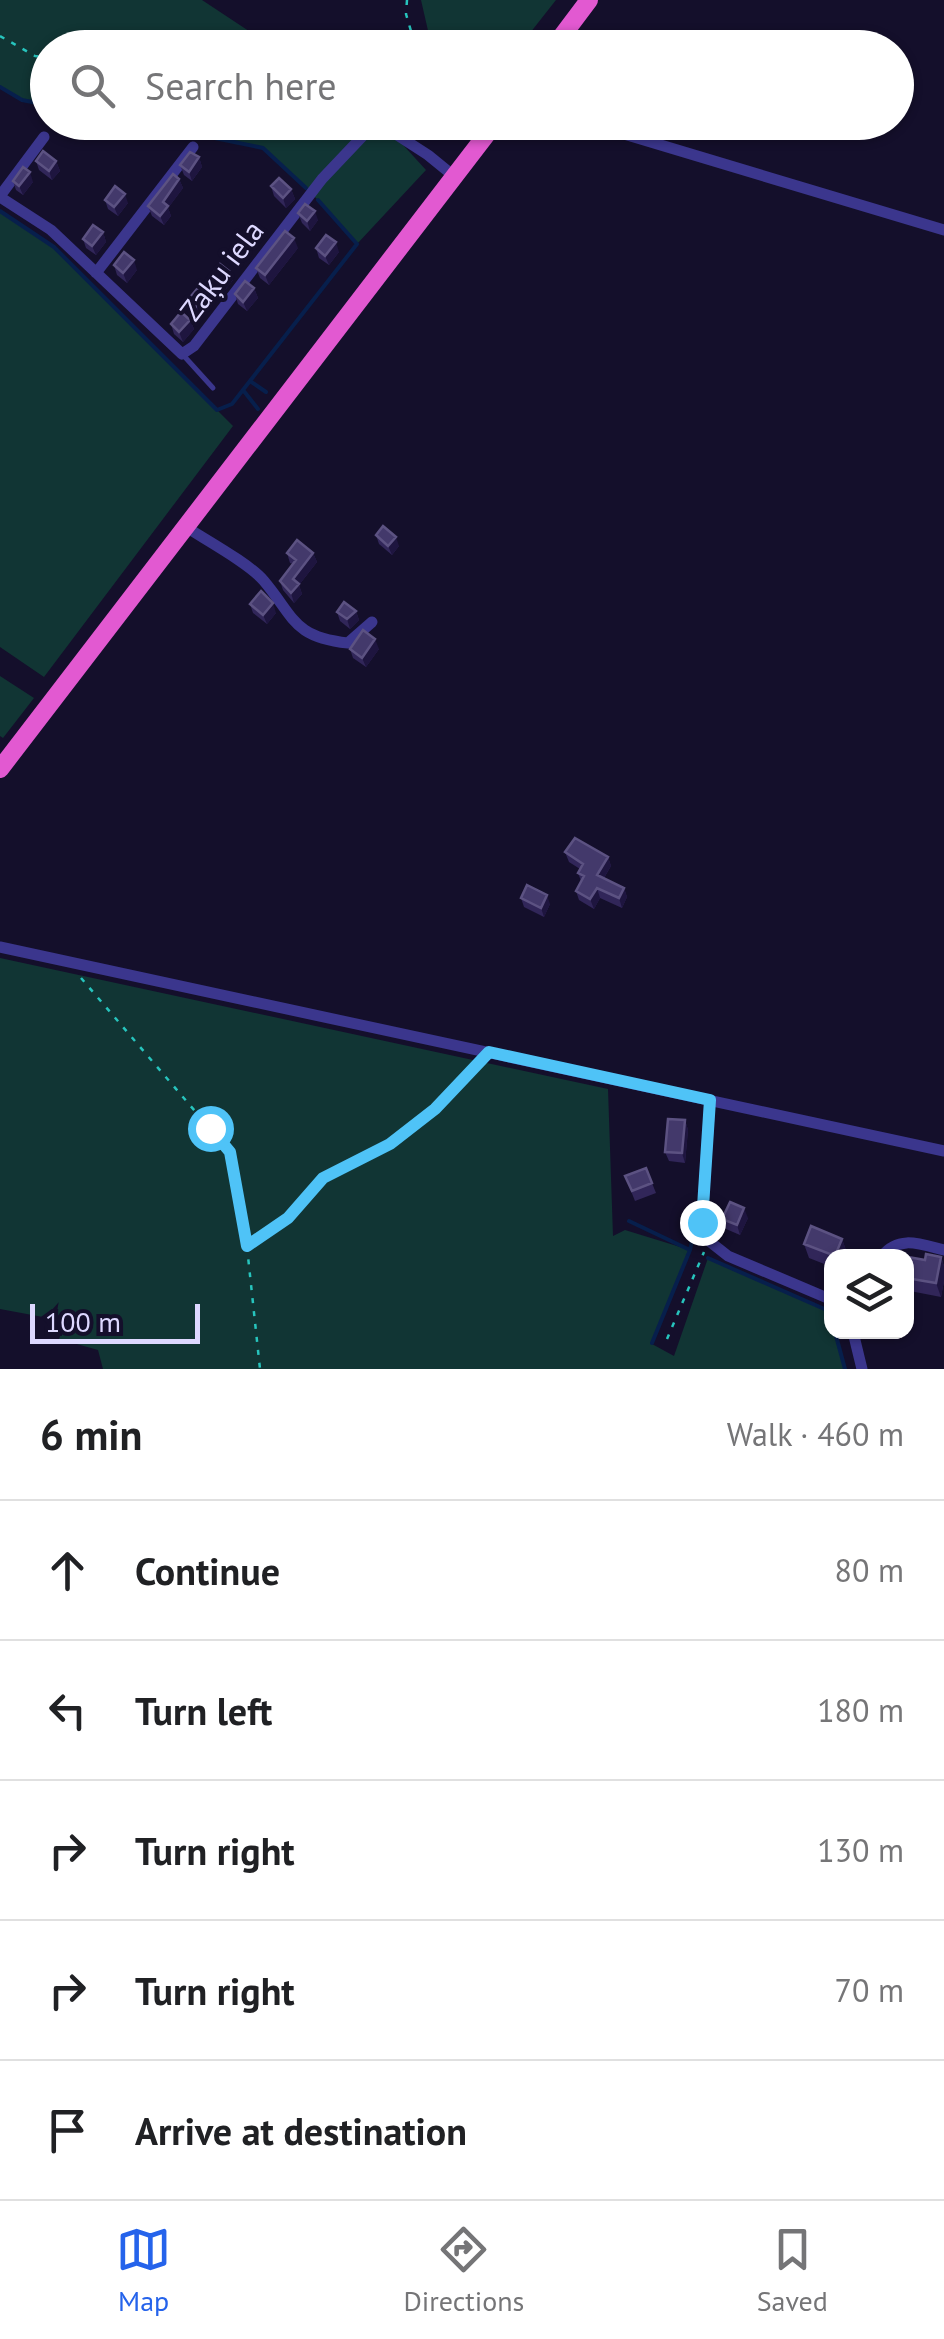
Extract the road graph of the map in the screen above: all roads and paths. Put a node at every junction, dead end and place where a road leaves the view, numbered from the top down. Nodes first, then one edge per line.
1 (407, 0) edge
2 (589, 0) edge
3 (411, 30) edge
4 (566, 30) edge
5 (0, 36) edge
6 (30, 53) edge
7 (41, 140) edge
8 (360, 140) edge
9 (406, 140) edge
10 (482, 140) edge
11 (644, 140) edge
12 (193, 147) dead end
13 (454, 177) junction
14 (0, 197) edge
15 (944, 230) edge
16 (96, 273) junction
17 (182, 354) junction
18 (212, 388) dead end
19 (186, 527) junction
20 (372, 622) dead end
21 (0, 769) edge
22 (0, 947) edge
23 (80, 975) dead end
24 (489, 1052) junction
25 (710, 1100) junction
26 (944, 1151) edge
27 (709, 1241) junction
28 (247, 1246) junction
29 (888, 1249) edge
30 (944, 1250) edge
31 (824, 1297) edge
32 (666, 1339) dead end
33 (855, 1339) edge
34 (260, 1369) edge
35 (862, 1369) edge

1 - 3 path
2 - 4 highway
5 - 6 path
7 - 14 street
8 - 17 street, Zaķu iela
9 - 13 street
10 - 13 highway
11 - 15 street
12 - 16 street
13 - 19 highway
14 - 16 street, Zaķu iela
16 - 17 street, Zaķu iela
17 - 18 lane
19 - 20 street
19 - 21 highway
22 - 24 street
23 - 28 path
24 - 25 street
24 - 28 path
25 - 26 street
25 - 27 street
27 - 31 street
27 - 32 path
28 - 34 path
29 - 30 street
33 - 35 street

